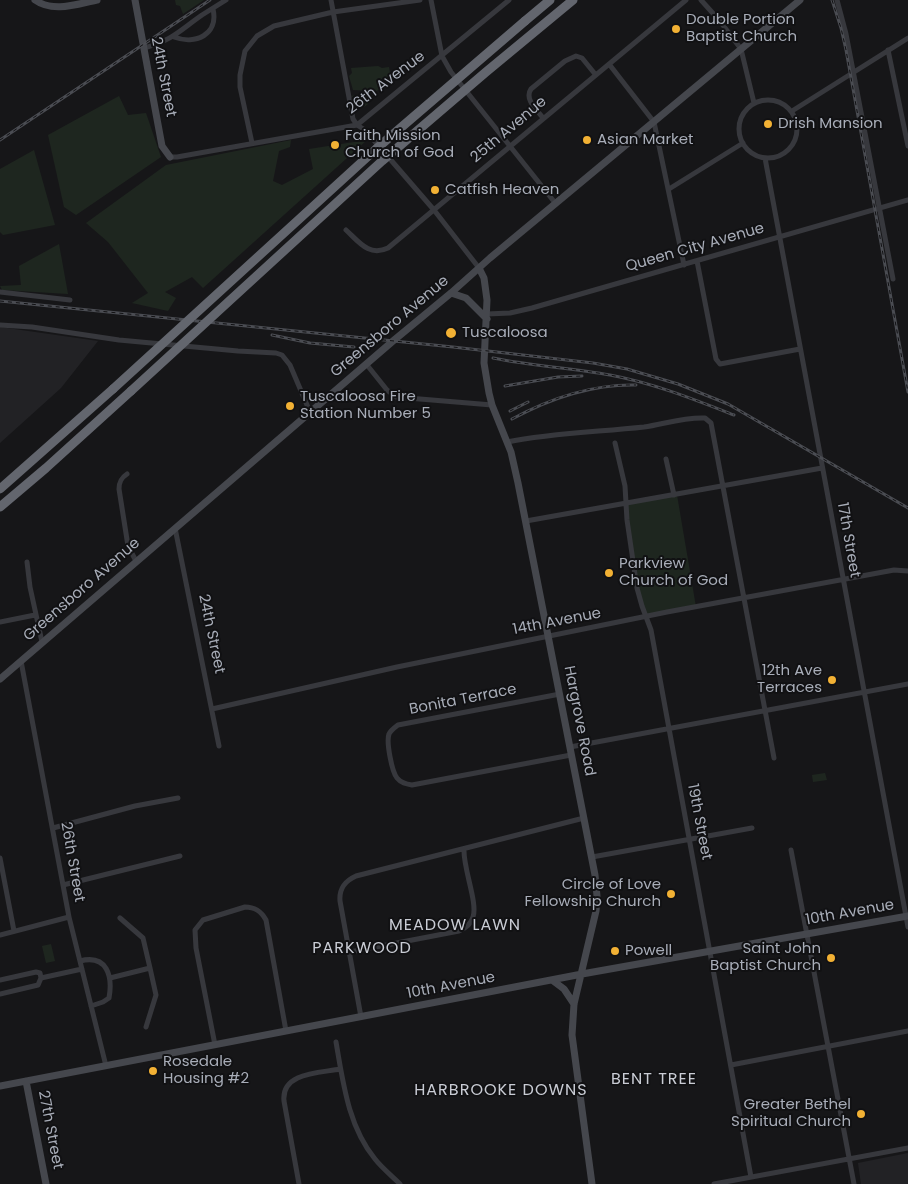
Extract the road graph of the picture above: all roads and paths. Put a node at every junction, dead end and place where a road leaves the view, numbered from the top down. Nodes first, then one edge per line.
1 (35, 0) edge
2 (96, 0) edge
3 (135, 0) edge
4 (226, 0) edge
5 (331, 0) edge
6 (420, 0) edge
7 (431, 0) edge
8 (509, 0) edge
9 (550, 0) edge
10 (573, 0) edge
11 (686, 0) edge
12 (701, 0) edge
13 (800, 0) edge
14 (837, 0) edge
15 (54, 4) edge
16 (214, 12) junction
17 (333, 12) junction
18 (174, 37) junction
19 (908, 38) edge
20 (144, 48) junction
21 (741, 49) junction
22 (888, 50) junction
23 (442, 56) junction
24 (609, 64) junction
25 (853, 71) junction
26 (595, 74) junction
27 (754, 103) junction
28 (792, 111) junction
29 (543, 118) junction
30 (654, 122) junction
31 (357, 125) junction
32 (743, 142) junction
33 (252, 143) junction
34 (510, 146) junction
35 (908, 146) edge
36 (170, 157) joint
37 (765, 158) junction
38 (669, 189) junction
39 (908, 200) edge
40 (556, 204) junction
41 (878, 208) junction
42 (434, 210) junction
43 (346, 230) dead end
44 (779, 237) junction
45 (697, 261) junction
46 (684, 265) junction
47 (479, 268) junction
48 (893, 279) dead end
49 (0, 292) edge
50 (452, 293) junction
51 (70, 300) dead end
52 (487, 317) junction
53 (0, 325) edge
54 (800, 349) junction
55 (366, 364) junction
56 (492, 405) junction
57 (310, 412) junction
58 (506, 442) junction
59 (615, 443) dead end
60 (666, 459) dead end
61 (822, 468) junction
62 (127, 474) dead end
63 (723, 485) junction
64 (0, 489) edge
65 (674, 495) junction
66 (625, 504) junction
67 (0, 507) edge
68 (526, 522) junction
69 (175, 528) junction
70 (136, 561) junction
71 (27, 562) dead end
72 (908, 571) edge
73 (843, 580) junction
74 (745, 597) junction
75 (35, 615) junction
76 (645, 616) junction
77 (0, 622) edge
78 (548, 636) junction
79 (42, 642) junction
80 (21, 661) junction
81 (0, 678) edge
82 (908, 684) edge
83 (864, 692) junction
84 (560, 694) junction
85 (212, 709) junction
86 (766, 710) junction
87 (669, 728) junction
88 (219, 746) dead end
89 (570, 751) junction
90 (774, 758) dead end
91 (178, 798) dead end
92 (584, 818) junction
93 (53, 828) junction
94 (752, 828) dead end
95 (690, 840) junction
96 (464, 849) junction
97 (791, 850) dead end
98 (180, 856) dead end
99 (592, 857) junction
100 (0, 858) edge
101 (63, 886) junction
102 (907, 916) edge
103 (69, 917) junction
104 (120, 918) dead end
105 (908, 927) edge
106 (14, 931) junction
107 (0, 935) edge
108 (807, 935) junction
109 (350, 952) junction
110 (711, 952) junction
111 (80, 961) junction
112 (150, 968) junction
113 (82, 969) junction
114 (582, 974) junction
115 (41, 978) junction
116 (110, 978) junction
117 (0, 980) edge
118 (552, 980) junction
119 (0, 994) edge
120 (574, 1004) junction
121 (91, 1006) junction
122 (361, 1017) junction
123 (146, 1027) dead end
124 (286, 1031) junction
125 (908, 1032) edge
126 (336, 1042) dead end
127 (215, 1045) junction
128 (828, 1046) junction
129 (731, 1065) junction
130 (106, 1066) junction
131 (340, 1070) junction
132 (26, 1081) junction
133 (0, 1086) edge
134 (908, 1148) edge
135 (849, 1159) junction
136 (751, 1177) junction
137 (46, 1184) edge
138 (299, 1184) edge
139 (400, 1184) edge
140 (592, 1184) edge
141 (714, 1184) edge
142 (854, 1184) edge

1 - 15 main road
2 - 15 main road
3 - 20 main road, 24th Street
4 - 16 street
5 - 17 street
6 - 17 street
7 - 23 street
8 - 23 street, 26th Avenue
9 - 64 highway, bridge
10 - 67 highway, bridge
11 - 24 street, 25th Avenue
12 - 21 street
13 - 21 main road, Greensboro Avenue
14 - 25 street
16 - 18 street
16 - 18 street
17 - 31 street
17 - 33 street
18 - 20 street
19 - 22 street
20 - 36 main road, 24th Street
21 - 27 street
21 - 30 main road, Greensboro Avenue
22 - 25 street
22 - 35 street
23 - 31 street, 26th Avenue
23 - 34 street
24 - 26 street, 25th Avenue
24 - 30 street
25 - 28 street
25 - 41 street
26 - 29 street, 25th Avenue
26 - 29 street
27 - 28 street
27 - 32 street
28 - 37 street
29 - 34 street, 25th Avenue
30 - 38 street
30 - 40 main road, Greensboro Avenue
31 - 33 street, 26th Avenue
31 - 42 street
32 - 37 street
32 - 38 street
33 - 36 street, 26th Avenue
34 - 40 street
34 - 42 street, 25th Avenue
37 - 44 street, 17th Street
38 - 46 street
39 - 41 street, Queen City Avenue
40 - 47 main road, Greensboro Avenue
41 - 44 street, Queen City Avenue
41 - 48 street
42 - 43 street, 25th Avenue
42 - 47 street
44 - 45 street, Queen City Avenue
44 - 54 street, 17th Street
45 - 46 street, Queen City Avenue
45 - 54 street
46 - 52 street, Queen City Avenue
47 - 50 main road, Greensboro Avenue
47 - 52 main road, Hargrove Road
49 - 51 street
50 - 52 main road
50 - 55 main road, Greensboro Avenue
52 - 56 main road, Hargrove Road
53 - 57 street
54 - 61 street, 17th Street
55 - 56 street
55 - 57 main road, Greensboro Avenue
56 - 58 main road, Hargrove Road
57 - 69 main road, Greensboro Avenue
58 - 63 street
58 - 68 main road, Hargrove Road
59 - 66 street, 19th Street
60 - 65 street
61 - 63 street
61 - 73 street, 17th Street
62 - 70 street
63 - 65 street
63 - 74 street
65 - 66 street
66 - 68 street
66 - 76 street, 19th Street
68 - 78 main road, Hargrove Road
69 - 70 main road, Greensboro Avenue
69 - 85 street, 24th Street
70 - 79 main road, Greensboro Avenue
71 - 75 street
72 - 73 street, 14th Avenue
73 - 74 street, 14th Avenue
73 - 83 street, 17th Street
74 - 76 street, 14th Avenue
74 - 86 street
75 - 77 street
75 - 79 street
76 - 78 street, 14th Avenue
76 - 87 street, 19th Street
78 - 84 main road, Hargrove Road
78 - 85 street, 14th Avenue
79 - 80 main road, Greensboro Avenue
80 - 81 main road, Greensboro Avenue
80 - 93 street, 26th Street
82 - 83 street, Bonita Terrace
83 - 86 street, Bonita Terrace
83 - 102 street, 17th Street
84 - 89 main road, Hargrove Road
84 - 89 street, Bonita Terrace
85 - 88 street, 24th Street
86 - 87 street, Bonita Terrace
86 - 90 street
87 - 89 street, Bonita Terrace
87 - 95 street, 19th Street
89 - 92 main road, Hargrove Road
91 - 93 street
92 - 96 street
92 - 99 main road, Hargrove Road
93 - 101 street, 26th Street
94 - 95 street
95 - 99 street
95 - 110 street, 19th Street
96 - 109 street
96 - 109 street
97 - 108 street
98 - 101 street
99 - 114 main road, Hargrove Road
100 - 106 street
101 - 103 street, 26th Street
102 - 105 street, 17th Street
102 - 108 main road, 10th Avenue
103 - 106 street
103 - 111 street, 26th Street
104 - 112 street
106 - 107 street
108 - 110 main road, 10th Avenue
108 - 128 street
109 - 122 street
110 - 114 main road, 10th Avenue
110 - 129 street, 19th Street
111 - 113 street, 26th Street
111 - 116 street
112 - 116 street
112 - 123 street
113 - 115 street
113 - 121 street, 26th Street
114 - 118 main road, 10th Avenue
114 - 120 main road, Hargrove Road
115 - 117 street
115 - 119 street
116 - 121 street
118 - 120 main road
118 - 122 main road, 10th Avenue
120 - 140 main road, Hargrove Road
121 - 130 street, 26th Street
122 - 124 main road, 10th Avenue
124 - 127 main road, 10th Avenue
124 - 127 street
125 - 128 street
126 - 131 street
127 - 130 main road, 10th Avenue
128 - 129 street
128 - 135 street
129 - 136 street, 19th Street
130 - 132 main road, 10th Avenue
131 - 138 street
131 - 139 street
132 - 133 main road, 10th Avenue
132 - 137 main road, 27th Street
134 - 135 street
135 - 136 street
135 - 142 street
136 - 141 street

